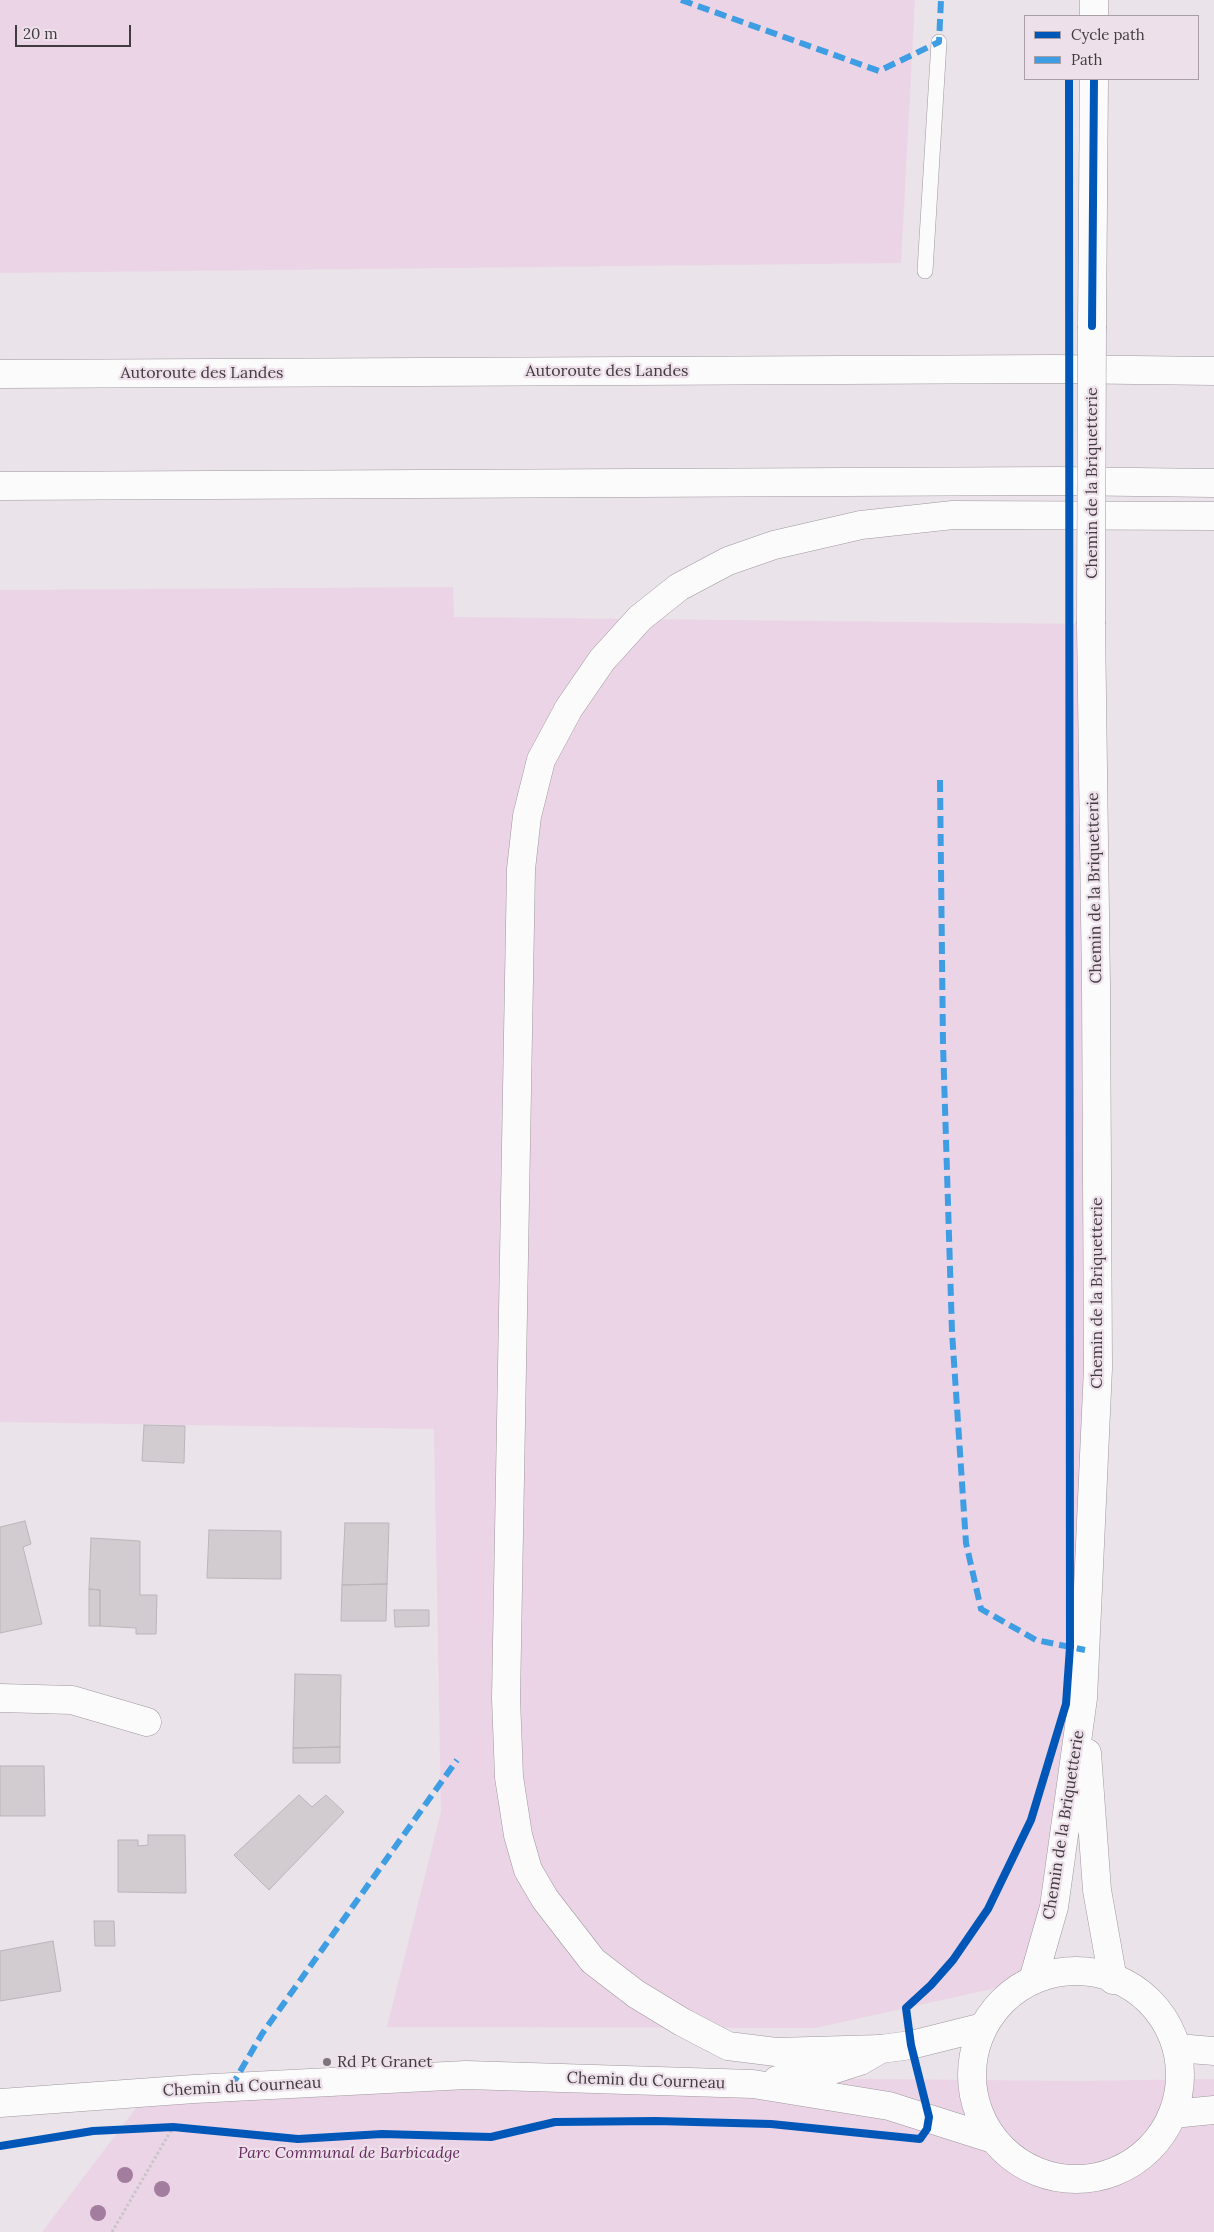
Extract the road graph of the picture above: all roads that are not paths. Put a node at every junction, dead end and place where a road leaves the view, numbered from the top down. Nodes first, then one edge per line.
1 (1094, 0) edge
2 (1094, 15) edge
3 (939, 42) dead end
4 (1094, 80) edge
5 (925, 271) dead end
6 (1214, 371) edge
7 (0, 374) edge
8 (1214, 483) edge
9 (0, 486) edge
10 (1214, 516) edge
11 (0, 1698) edge
12 (1083, 1698) junction
13 (147, 1722) dead end
14 (1033, 1980) junction
15 (1113, 1980) junction
16 (983, 2027) junction
17 (1177, 2048) junction
18 (881, 2049) junction
19 (1214, 2051) edge
20 (754, 2084) junction
21 (0, 2102) edge
22 (1214, 2110) edge
23 (1172, 2114) junction
24 (993, 2139) junction

1 - 2 main road
3 - 5 lane
4 - 12 main road, Chemin de la Briquetterie, bridge
6 - 7 main road, Autoroute des Landes
8 - 9 main road
10 - 18 main road
11 - 13 main road
12 - 14 main road, Chemin de la Briquetterie
12 - 15 main road, Chemin de la Briquetterie
14 - 15 main road
14 - 16 main road
15 - 17 main road
16 - 18 main road, Chemin du Courneau
16 - 24 main road
17 - 19 main road
17 - 23 main road
18 - 20 main road, Chemin du Courneau
20 - 21 main road, Chemin du Courneau
20 - 24 main road, Chemin du Courneau
22 - 23 main road
23 - 24 main road

